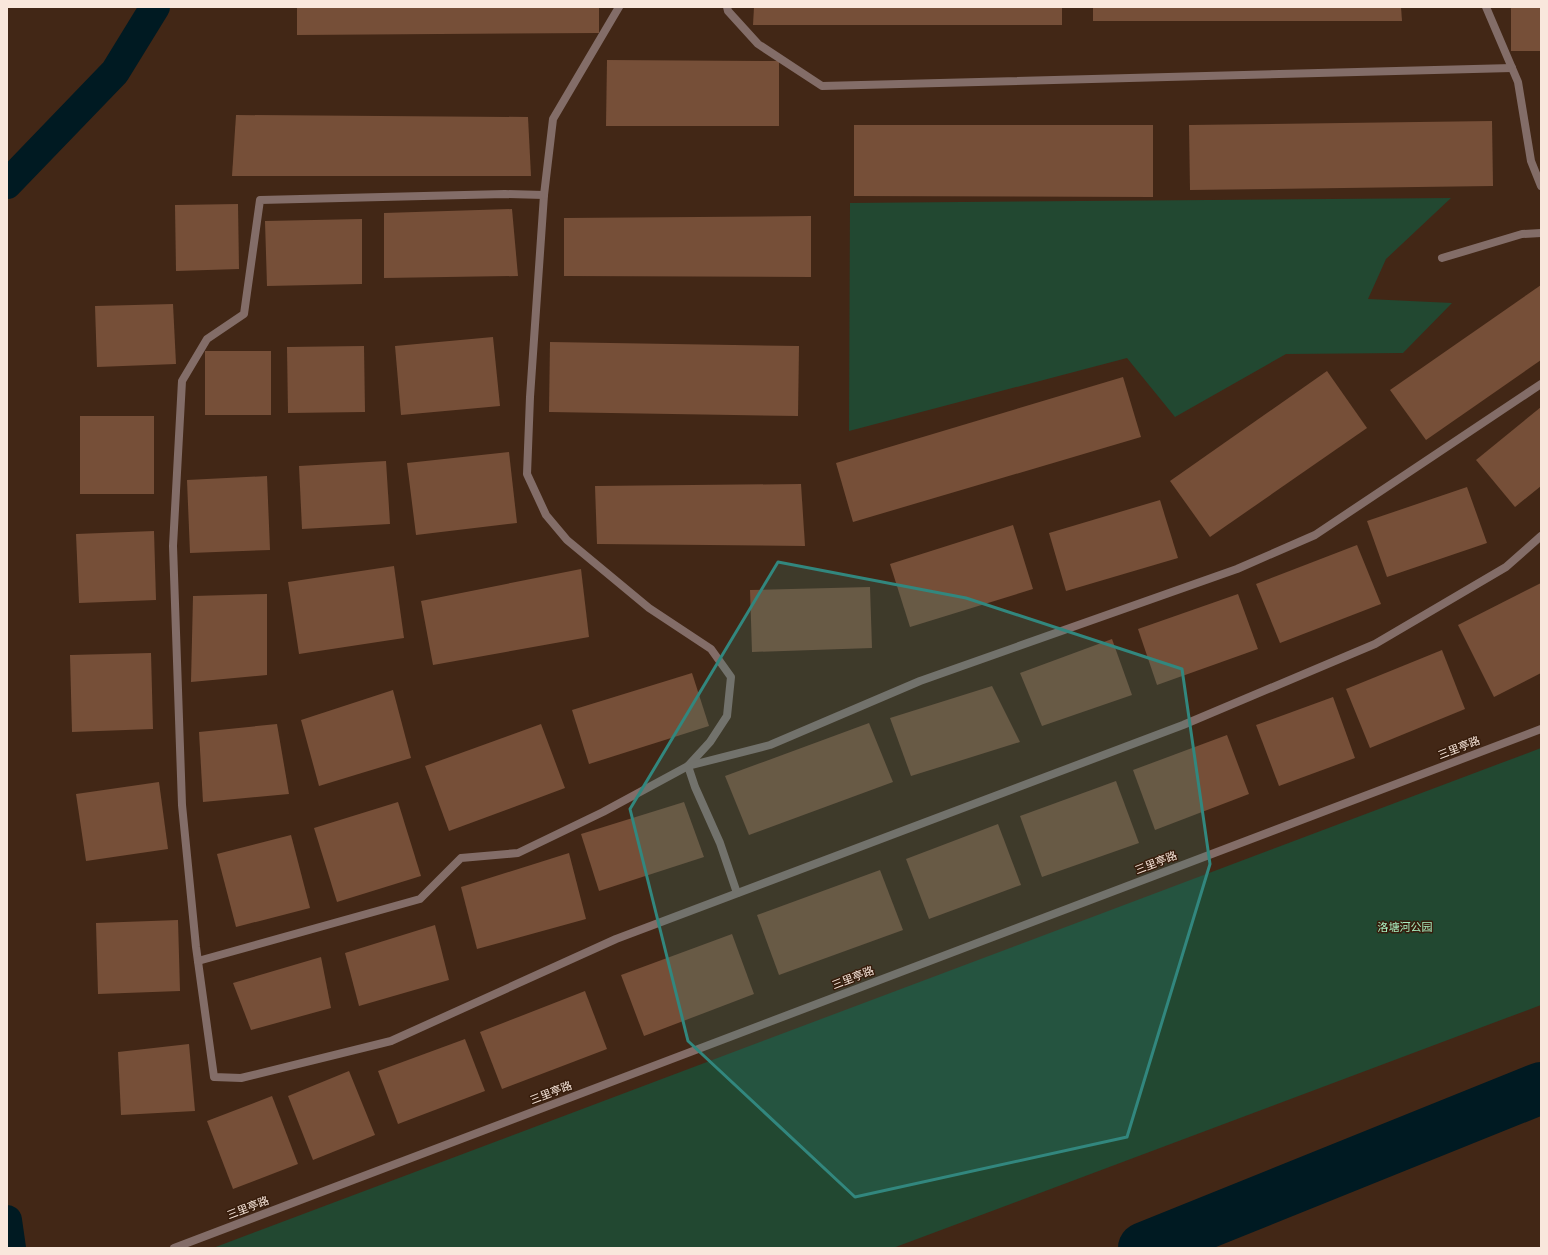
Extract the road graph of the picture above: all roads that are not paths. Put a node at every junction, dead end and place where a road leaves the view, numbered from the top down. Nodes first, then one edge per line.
1 (619, 7) edge
2 (727, 7) edge
3 (1486, 7) edge
4 (1512, 68) junction
5 (1541, 186) edge
6 (544, 196) junction
7 (1541, 233) edge
8 (1442, 258) dead end
9 (1541, 384) edge
10 (1541, 536) edge
11 (1541, 729) edge
12 (688, 766) junction
13 (737, 893) junction
14 (198, 961) junction
15 (174, 1248) edge

1 - 6 street
2 - 4 street
3 - 4 street
4 - 5 street
6 - 12 street
6 - 14 street
7 - 8 street
9 - 12 street
10 - 13 street
11 - 15 street, 三里亭路
12 - 13 street
12 - 14 street
13 - 14 street

